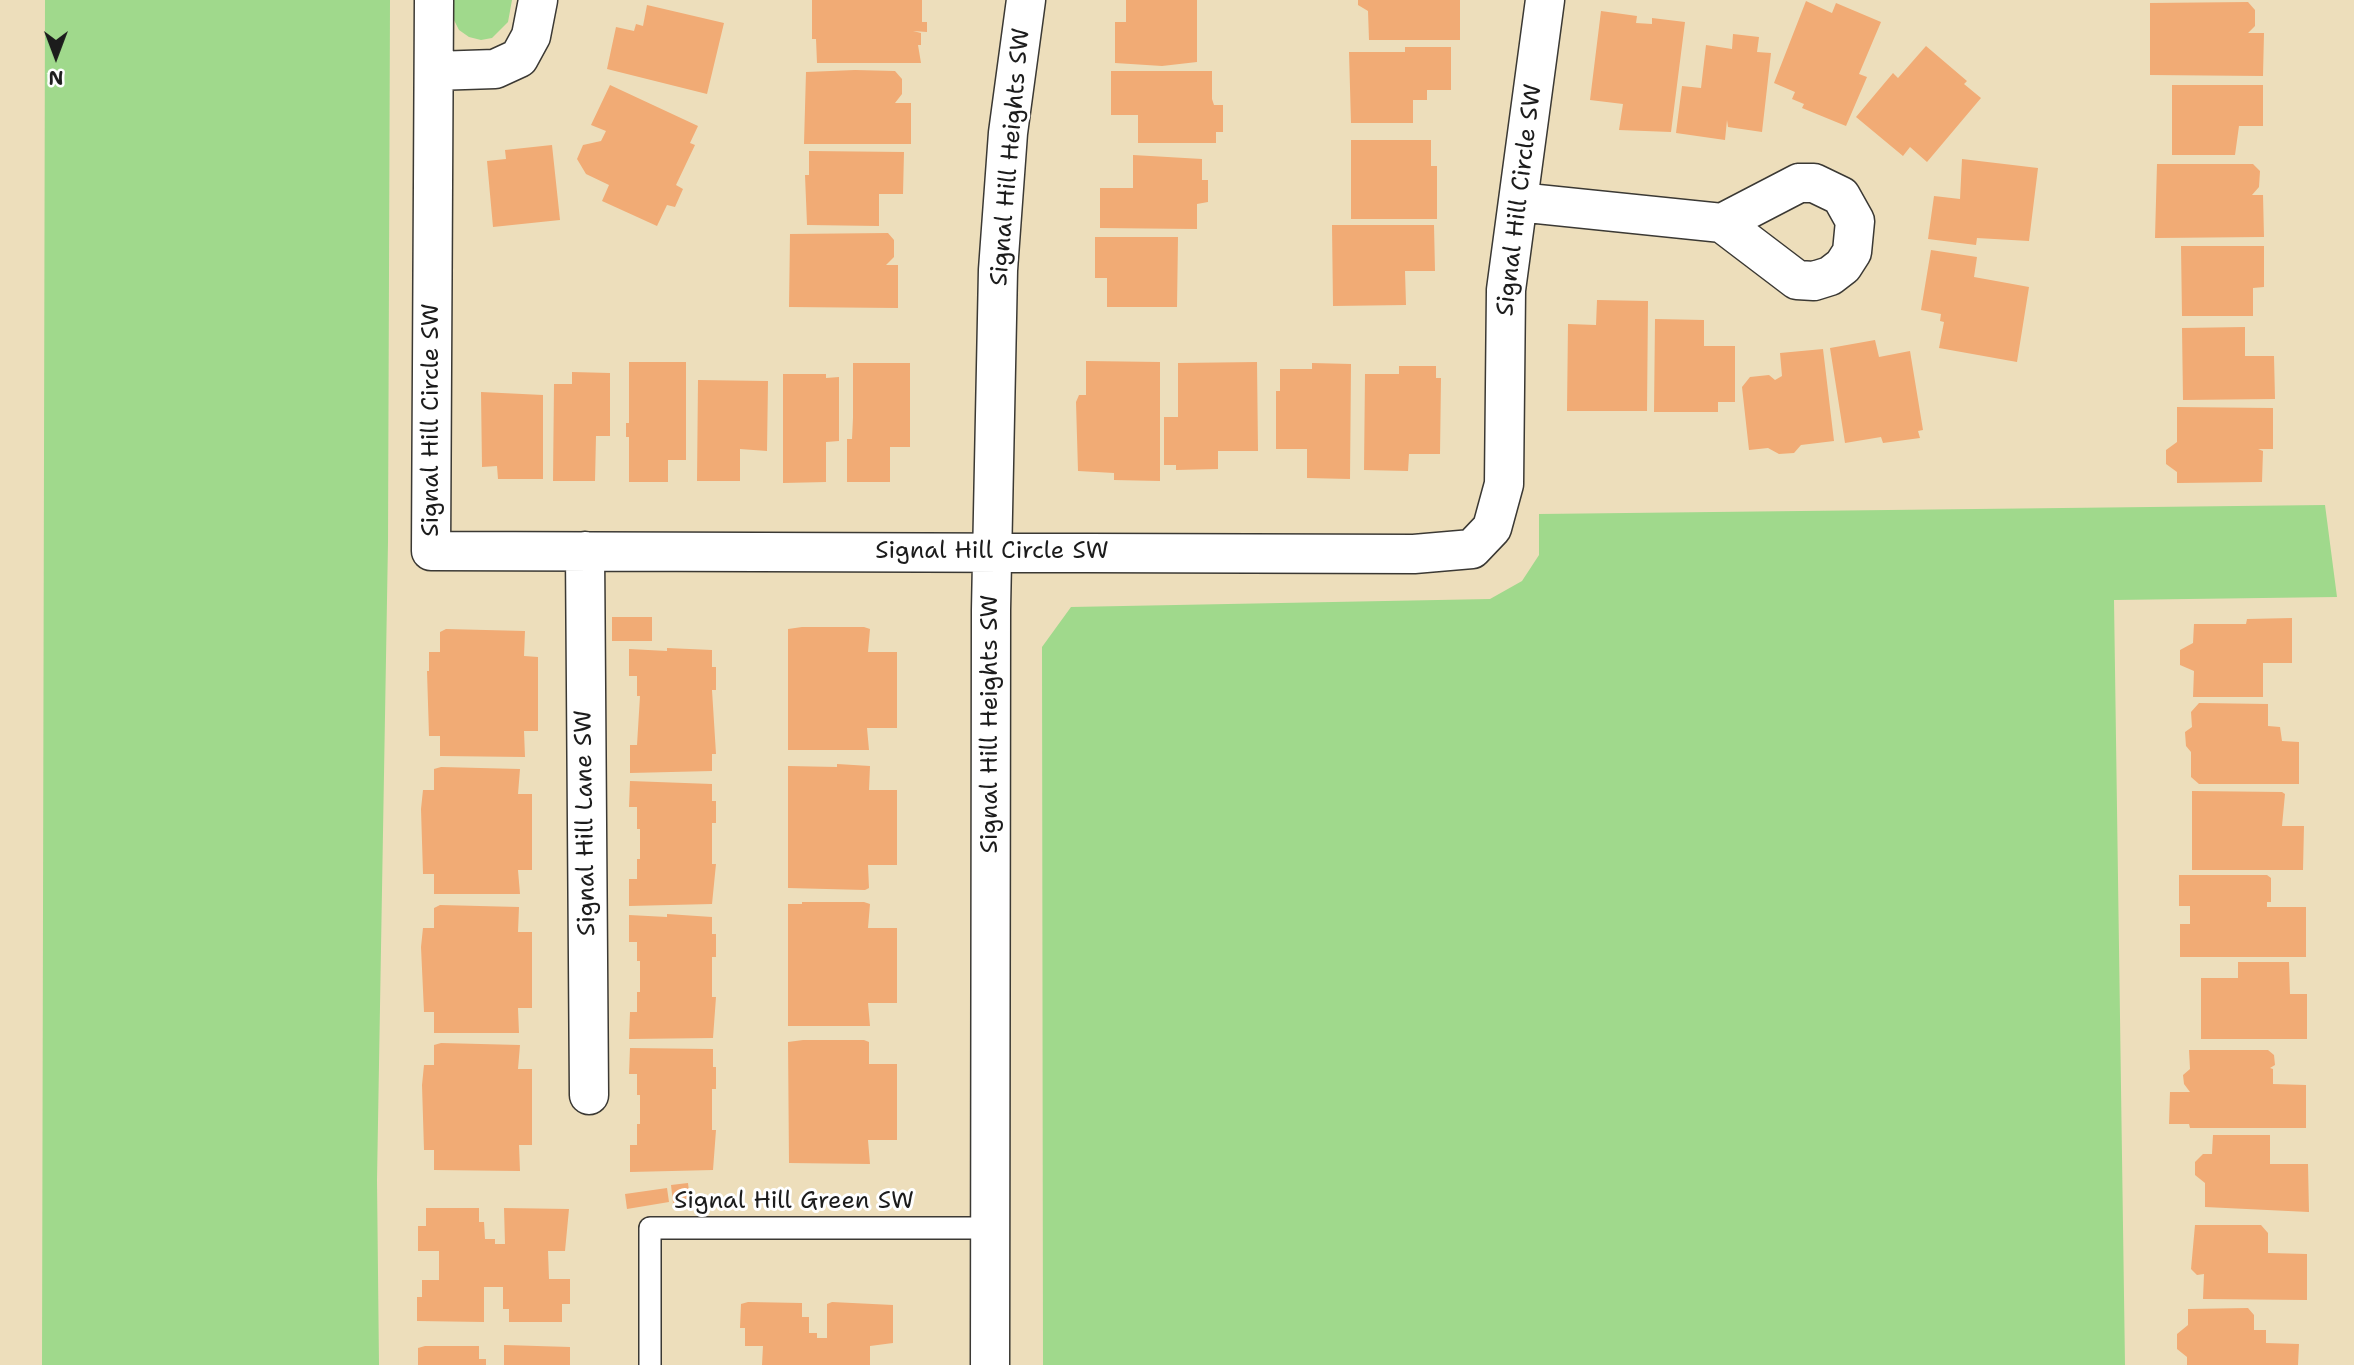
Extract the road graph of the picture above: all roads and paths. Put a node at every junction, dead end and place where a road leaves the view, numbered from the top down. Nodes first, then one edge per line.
1 (434, 0) edge
2 (538, 0) edge
3 (1026, 0) edge
4 (1545, 0) edge
5 (434, 71) junction
6 (1518, 202) junction
7 (1722, 223) dead end
8 (585, 551) junction
9 (992, 551) junction
10 (589, 1095) dead end
11 (990, 1228) junction
12 (650, 1365) edge
13 (990, 1365) edge

1 - 5 street, Signal Hill Circle SW
2 - 5 street
3 - 9 street, Signal Hill Heights SW
4 - 6 street, Signal Hill Circle SW
5 - 8 street, Signal Hill Circle SW
6 - 7 street
6 - 9 street, Signal Hill Circle SW
8 - 9 street, Signal Hill Circle SW
8 - 10 street, Signal Hill Lane SW
9 - 11 street, Signal Hill Heights SW
11 - 12 lane, Signal Hill Green SW
11 - 13 street, Signal Hill Heights SW

